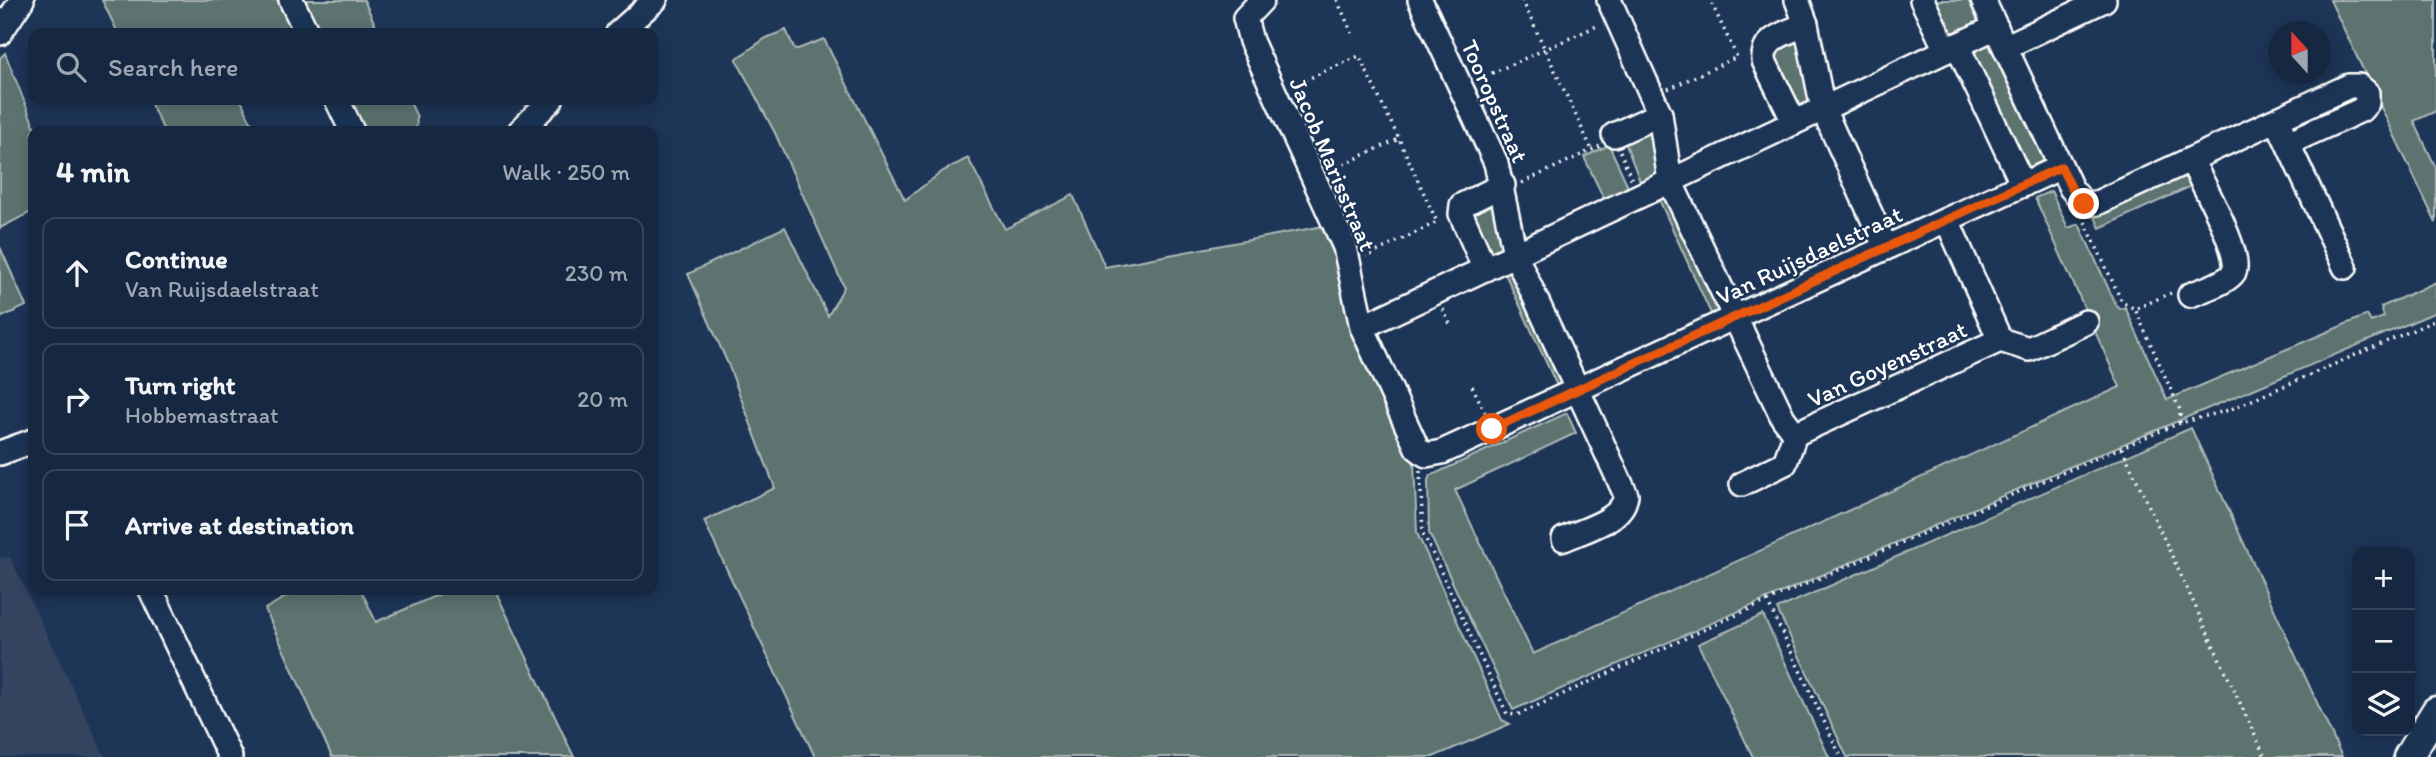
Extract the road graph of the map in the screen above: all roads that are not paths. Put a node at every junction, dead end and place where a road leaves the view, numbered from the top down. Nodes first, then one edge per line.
1 (22, 0) edge
2 (292, 0) edge
3 (655, 0) edge
4 (1262, 0) edge
5 (1420, 0) edge
6 (1797, 0) edge
7 (1922, 0) edge
8 (1983, 0) edge
9 (2104, 0) edge
10 (1613, 8) edge
11 (1806, 24) junction
12 (305, 28) edge
13 (624, 28) edge
14 (0, 33) edge
15 (2000, 37) junction
16 (1951, 48) junction
17 (339, 105) edge
18 (546, 105) edge
19 (1656, 105) junction
20 (1822, 109) junction
21 (2277, 120) junction
22 (1794, 122) junction
23 (350, 126) edge
24 (525, 126) edge
25 (1614, 135) road end
26 (2288, 143) junction
27 (2192, 160) junction
28 (2061, 167) junction
29 (1670, 181) junction
30 (1503, 185) junction
31 (2024, 185) junction
32 (1947, 220) junction
33 (1886, 248) junction
34 (1515, 254) junction
35 (2345, 267) dead end
36 (1485, 268) junction
37 (2190, 295) road end
38 (1735, 318) junction
39 (2086, 322) dead end
40 (1362, 327) junction
41 (2000, 340) junction
42 (1578, 389) junction
43 (1795, 434) junction
44 (28, 443) edge
45 (1422, 451) joint
46 (0, 453) edge
47 (1742, 484) dead end
48 (1564, 539) dead end
49 (153, 595) edge
50 (2436, 711) edge
51 (230, 757) edge
52 (2408, 757) edge

1 - 14 street
2 - 12 street
3 - 13 street
4 - 40 street, Jacob Marisstraat
5 - 30 street, Tooropstraat
6 - 11 street
7 - 16 street
8 - 15 street
9 - 15 street
10 - 19 street, Van Goyenstraat
11 - 20 street
11 - 22 street
15 - 16 street
15 - 28 street
16 - 20 street
16 - 31 street
17 - 23 street
18 - 24 street
19 - 25 street
19 - 29 street, Van Goyenstraat
20 - 22 street
20 - 33 street
21 - 26 street
21 - 26 street
21 - 27 street
22 - 29 street
26 - 35 street
27 - 28 street
27 - 37 street
28 - 31 street, Van Ruijsdaelstraat
29 - 34 street
29 - 38 street, Van Goyenstraat
30 - 34 street, Tooropstraat
30 - 36 street, Tooropstraat
31 - 32 street, Van Ruijsdaelstraat
32 - 33 street, Van Ruijsdaelstraat
32 - 41 street, Van Goyenstraat
33 - 38 street, Van Ruijsdaelstraat
34 - 36 street
34 - 42 street, Tooropstraat
36 - 40 street
38 - 42 street, Van Ruijsdaelstraat
38 - 43 street, Van Goyenstraat
39 - 41 street, Van Goyenstraat
40 - 45 street, Jacob Marisstraat
41 - 43 street, Van Goyenstraat
42 - 45 street, Van Ruijsdaelstraat
42 - 48 street
43 - 47 street, Van Goyenstraat
44 - 46 street
49 - 51 street
50 - 52 main road

